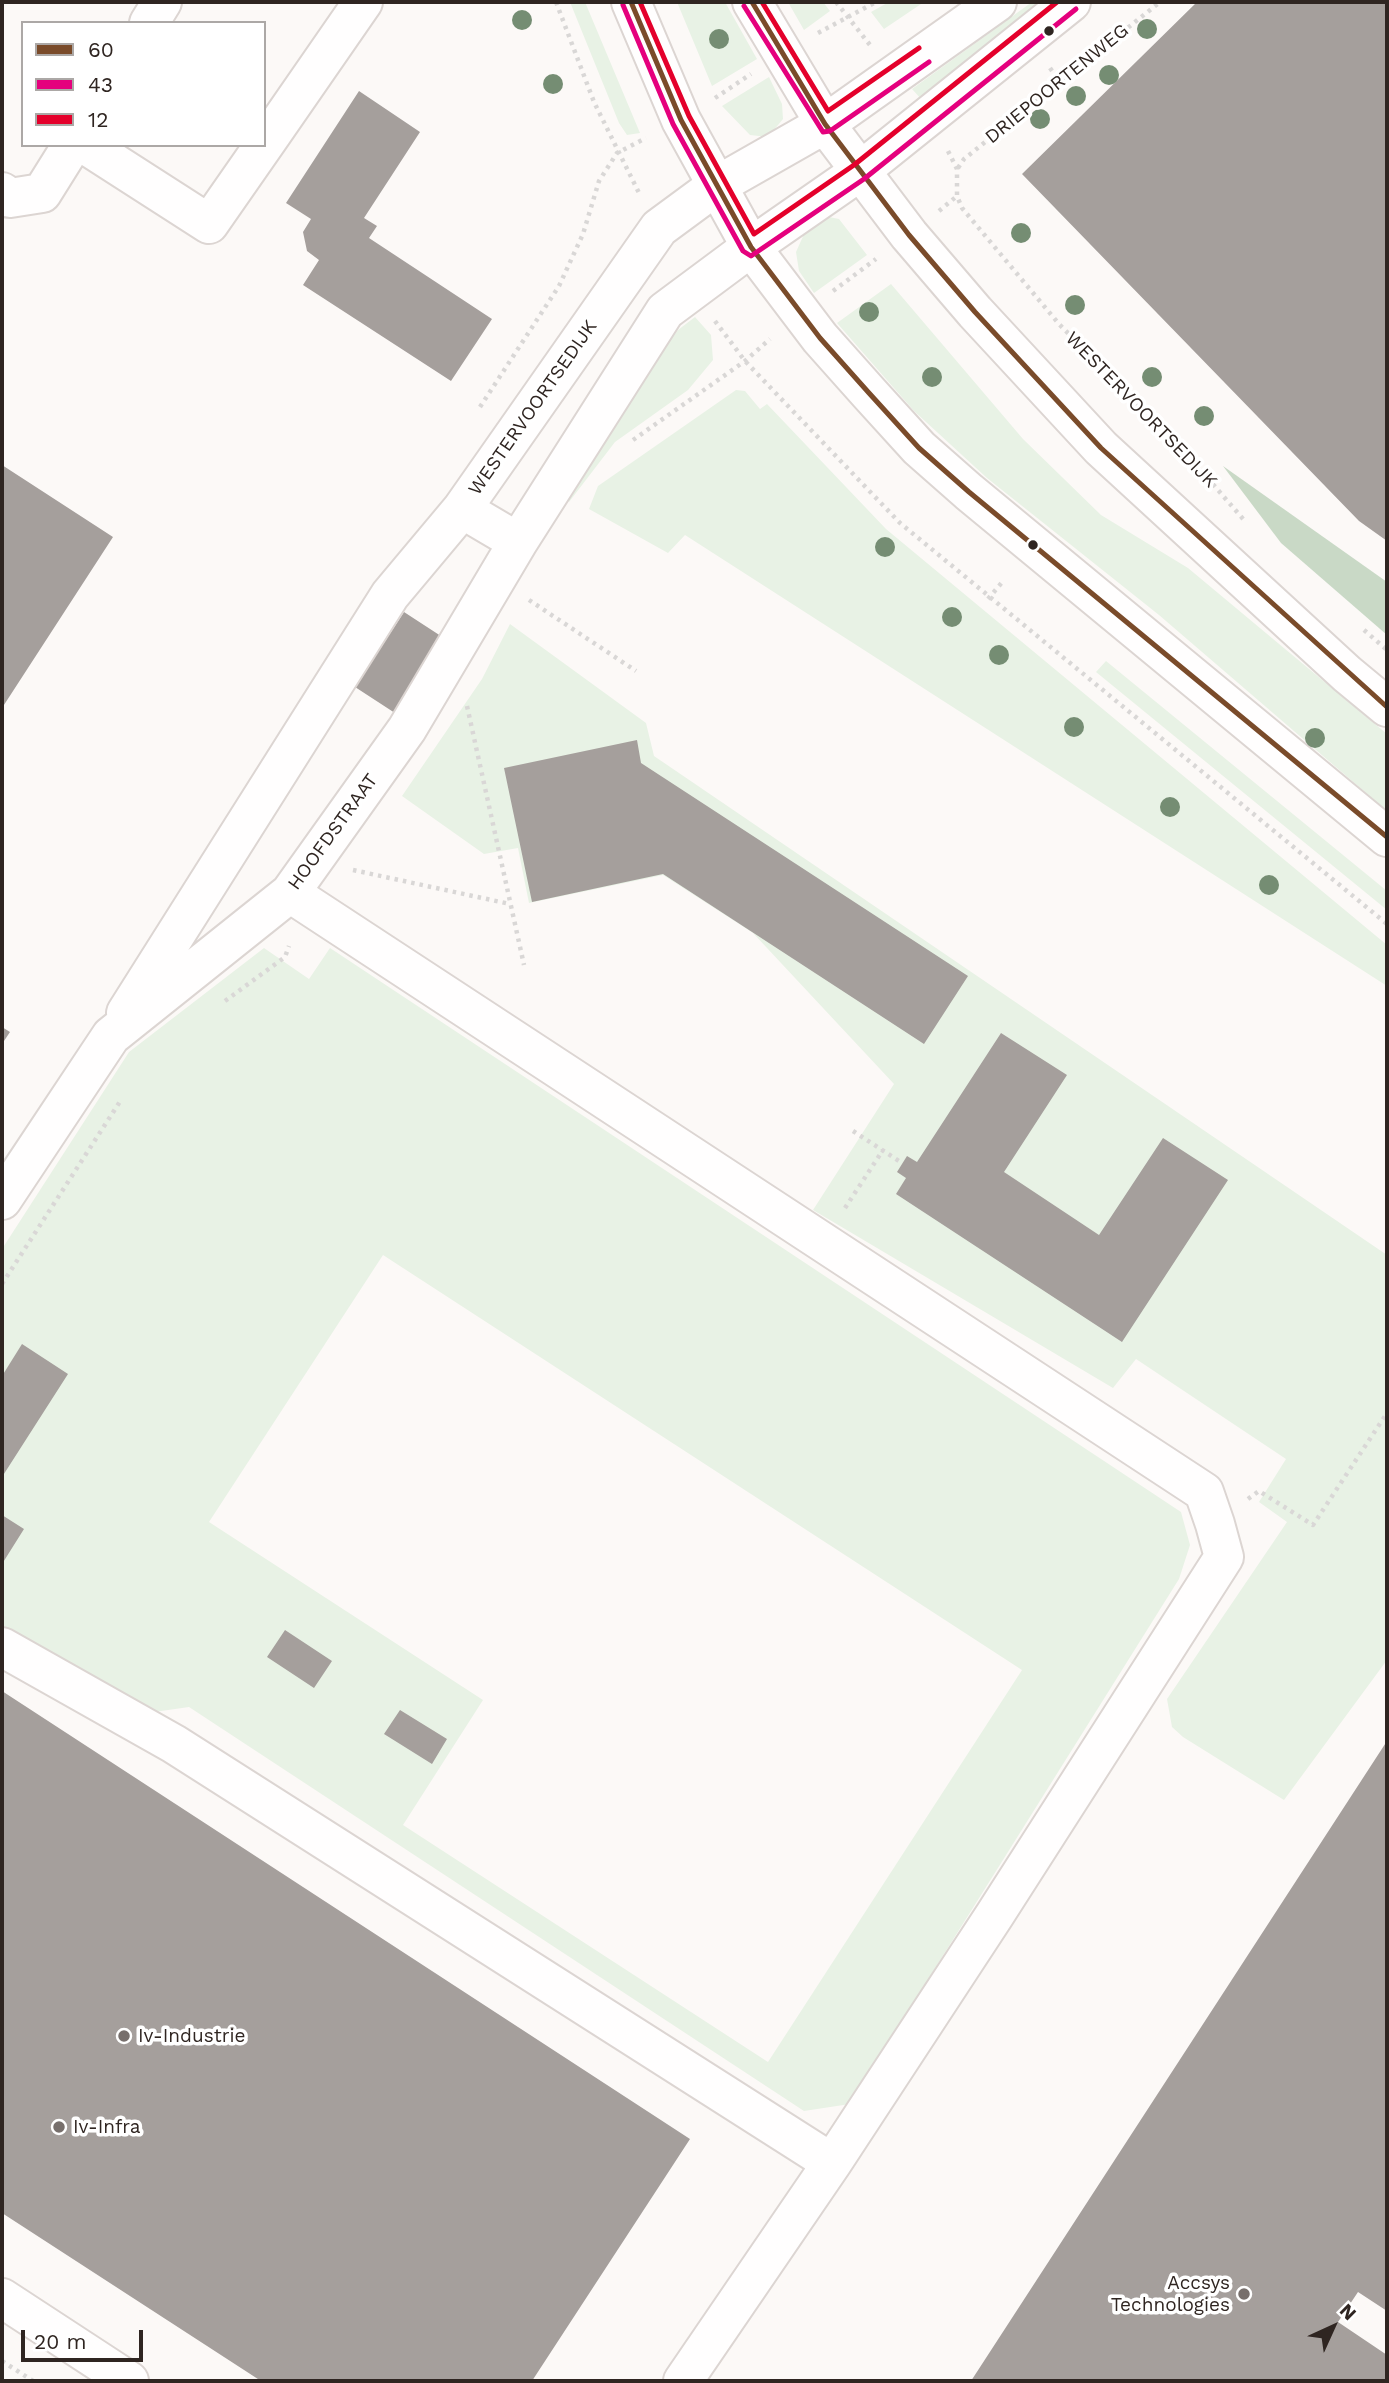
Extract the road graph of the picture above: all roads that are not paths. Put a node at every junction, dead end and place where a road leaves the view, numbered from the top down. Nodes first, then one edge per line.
1 (162, 2) edge
2 (363, 2) edge
3 (631, 2) edge
4 (752, 2) edge
5 (997, 2) edge
6 (1071, 2) edge
7 (150, 21) edge
8 (825, 124) junction
9 (266, 142) edge
10 (71, 147) edge
11 (89, 147) edge
12 (263, 147) edge
13 (859, 172) junction
14 (716, 186) junction
15 (2, 192) edge
16 (751, 247) junction
17 (462, 509) junction
18 (518, 542) junction
19 (360, 640) joint
20 (1387, 707) edge
21 (1387, 837) edge
22 (301, 900) junction
23 (111, 1036) junction
24 (2, 1200) edge
25 (2, 1647) edge
26 (832, 2164) junction
27 (2, 2298) edge
28 (129, 2381) edge
29 (683, 2381) edge

1 - 7 street
2 - 9 street
3 - 14 street
4 - 8 street
5 - 8 street
6 - 13 street
8 - 13 street
8 - 14 street
10 - 15 street
11 - 12 street
13 - 16 street
13 - 20 street
14 - 16 street
14 - 17 street, WESTERVOORTSEDIJK
16 - 18 street
16 - 21 street
17 - 18 street
17 - 19 street, WESTERVOORTSEDIJK
18 - 22 street, HOOFDSTRAAT
19 - 23 street, HOOFDSTRAAT
22 - 23 street, HOOFDSTRAAT
22 - 26 street
23 - 24 street, HOOFDSTRAAT
25 - 26 street
26 - 29 street
27 - 28 street

